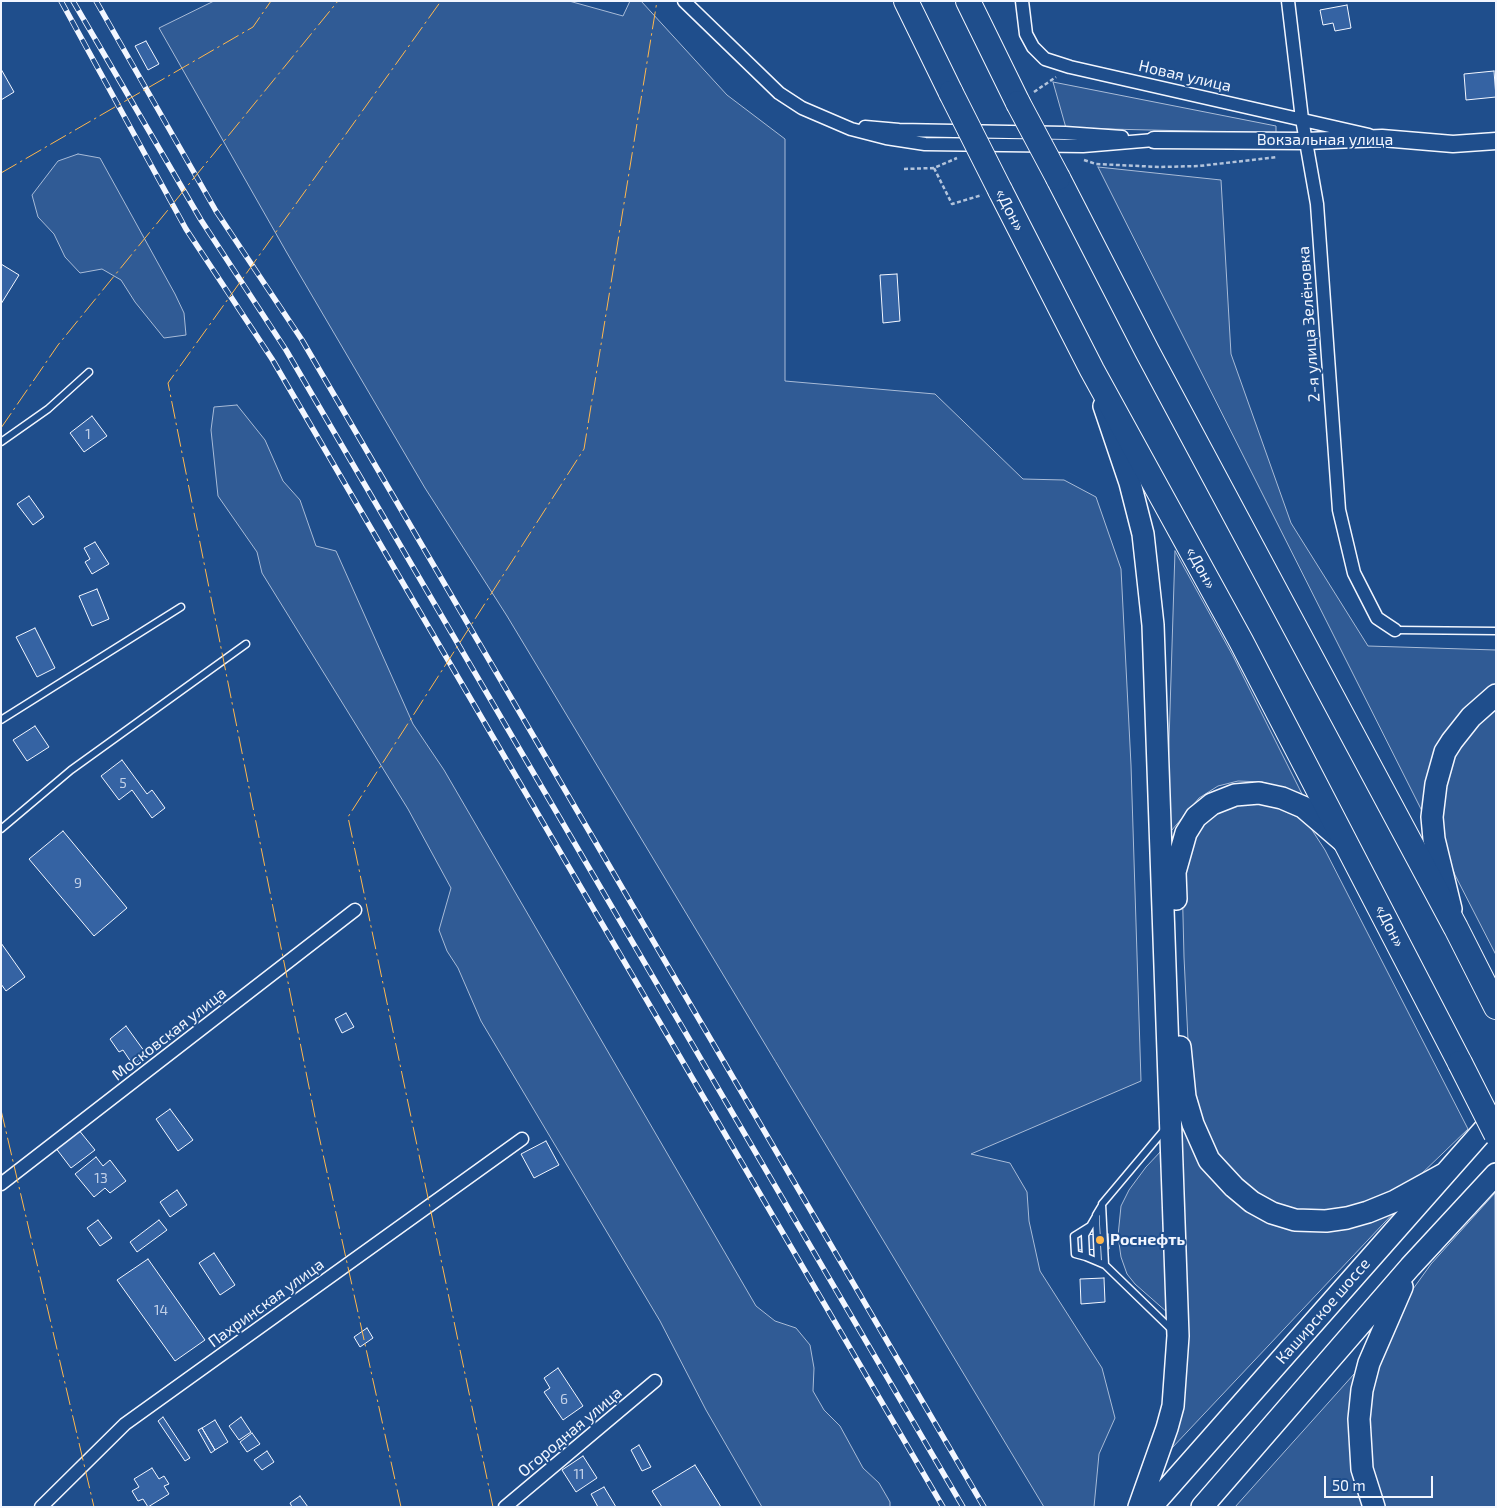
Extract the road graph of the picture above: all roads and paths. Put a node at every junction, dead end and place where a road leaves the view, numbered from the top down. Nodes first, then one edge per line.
1 (684, 1) edge
2 (906, 1) edge
3 (968, 1) edge
4 (1022, 1) edge
5 (1288, 1) edge
6 (1070, 67) junction
7 (1018, 103) junction
8 (1302, 119) junction
9 (1382, 138) junction
10 (1154, 140) joint
11 (1496, 141) edge
12 (1307, 147) junction
13 (966, 158) dead end
14 (1081, 159) dead end
15 (934, 168) junction
16 (904, 169) dead end
17 (1000, 190) junction
18 (1092, 370) junction
19 (88, 372) dead end
20 (1, 442) edge
21 (180, 607) dead end
22 (1396, 630) joint
23 (1496, 631) edge
24 (246, 644) dead end
25 (1496, 696) edge
26 (1, 720) edge
27 (1, 829) edge
28 (1348, 846) junction
29 (356, 910) dead end
30 (1456, 928) junction
31 (1496, 1007) edge
32 (1496, 1116) edge
33 (1169, 1125) junction
34 (1496, 1134) edge
35 (522, 1139) dead end
36 (1444, 1174) junction
37 (1496, 1174) edge
38 (1, 1184) edge
39 (1102, 1204) junction
40 (1096, 1215) junction
41 (1091, 1226) junction
42 (1086, 1257) junction
43 (1101, 1263) junction
44 (1410, 1267) junction
45 (1178, 1336) junction
46 (655, 1381) dead end
47 (41, 1507) edge
48 (506, 1507) edge
49 (1139, 1507) edge
50 (1151, 1507) edge
51 (1202, 1507) edge
52 (1374, 1507) edge

1 - 10 street
2 - 17 highway, «Дон», bridge
3 - 7 highway
4 - 6 street, Новая улица
5 - 8 street, 2-я улица Зелёновка
6 - 7 path
6 - 8 street, Новая улица
7 - 30 highway, bridge
8 - 9 street, Новая улица
8 - 12 street, 2-я улица Зелёновка
9 - 11 street, Вокзальная улица
9 - 12 street, Вокзальная улица
10 - 12 street, Вокзальная улица
12 - 14 path
12 - 22 street, 2-я улица Зелёновка
13 - 15 path
15 - 16 path
15 - 17 path
17 - 18 highway, «Дон»
18 - 28 highway, «Дон»
18 - 33 main road
19 - 20 lane
21 - 26 lane
22 - 23 lane
24 - 27 lane
25 - 30 main road
28 - 34 highway, «Дон», bridge
28 - 36 main road
29 - 38 street, Московская улица
30 - 31 highway
32 - 36 main road, Каширское шоссе
33 - 39 lane
33 - 45 main road
35 - 47 street, Пахринская улица
36 - 50 main road, Каширское шоссе
37 - 44 main road
39 - 40 lane
39 - 43 lane
40 - 41 lane
40 - 43 lane
41 - 42 lane
41 - 42 lane
42 - 43 lane
43 - 45 lane
44 - 51 main road
44 - 52 main road
45 - 49 main road
46 - 48 street, Огородная улица

